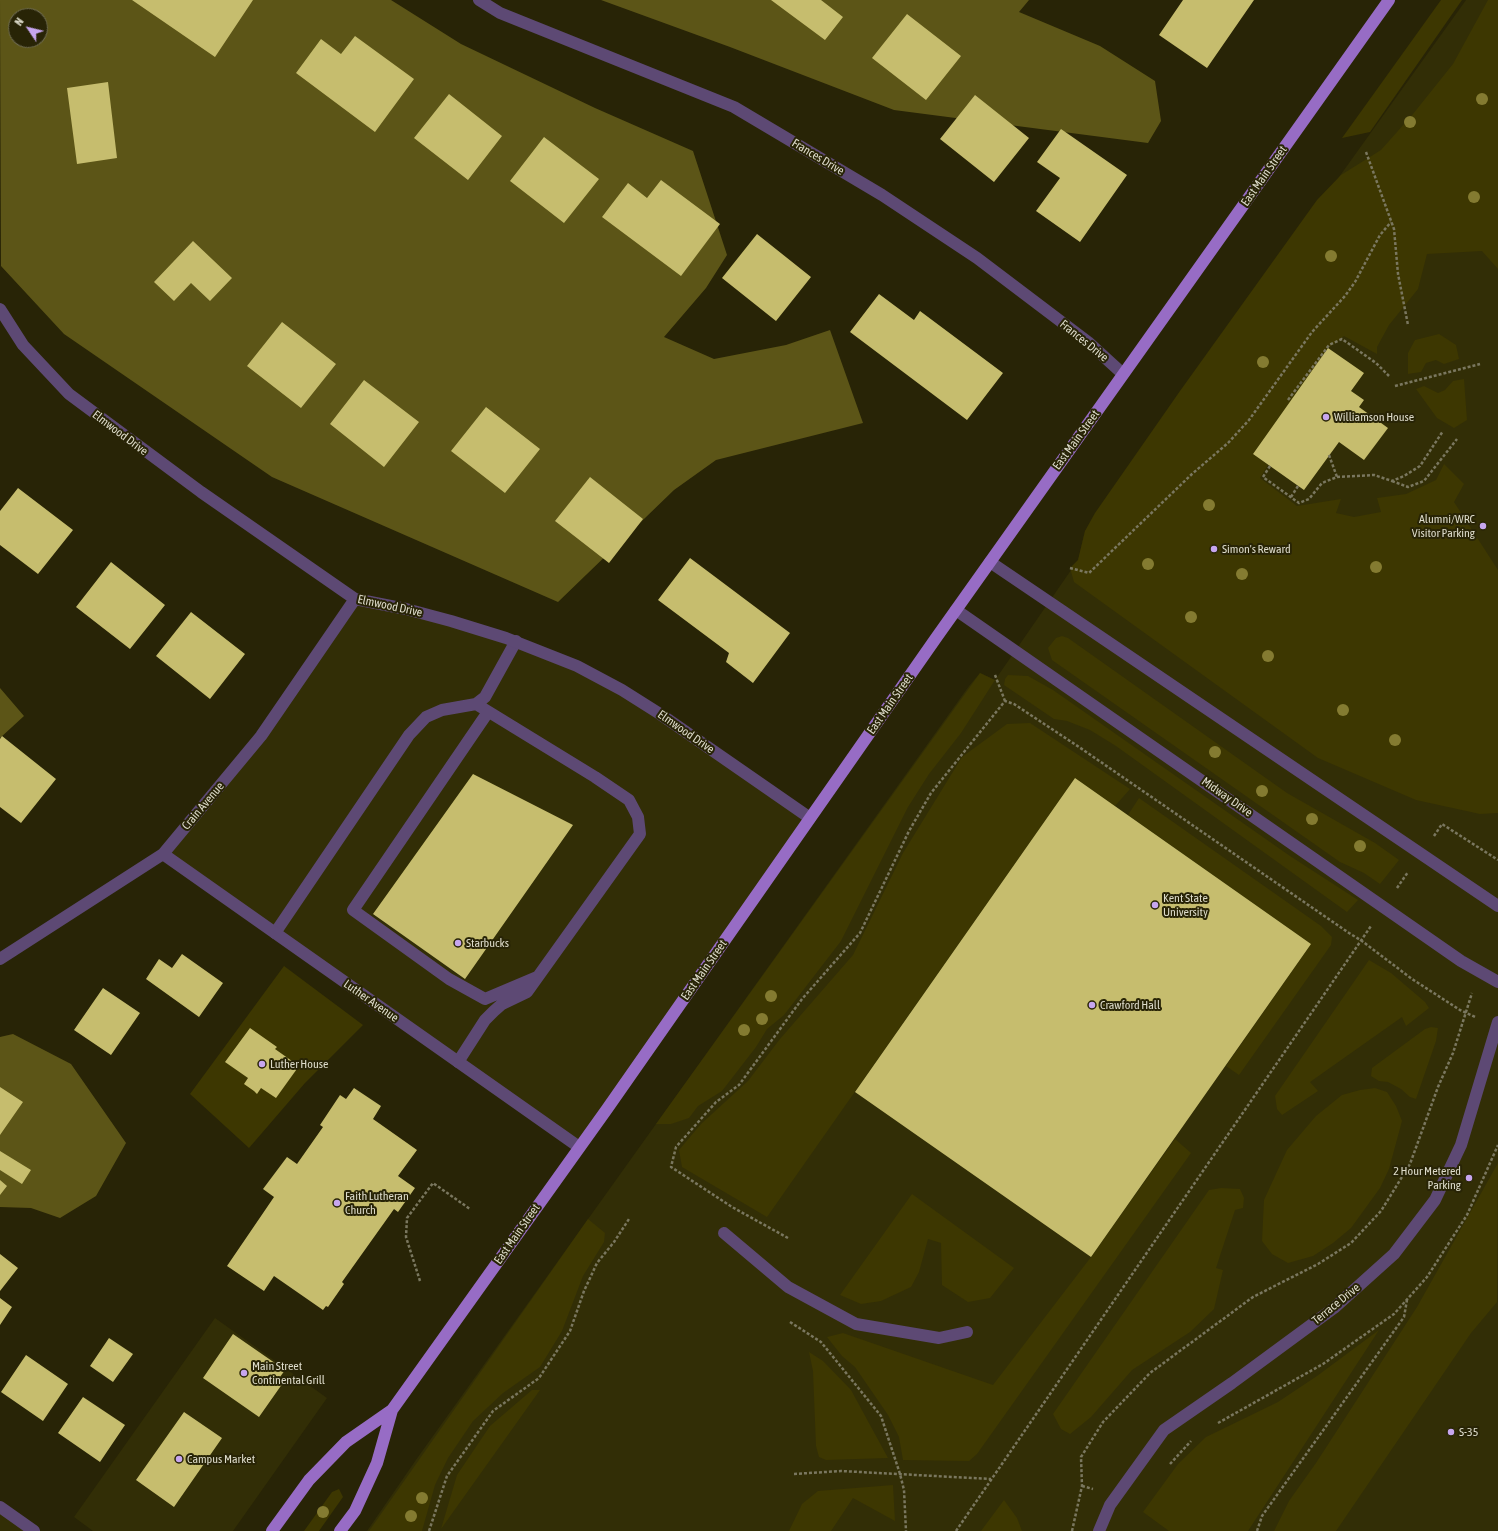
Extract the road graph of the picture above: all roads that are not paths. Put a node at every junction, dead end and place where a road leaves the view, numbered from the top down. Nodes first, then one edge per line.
1 (478, 0) edge
2 (1389, 0) edge
3 (0, 309) edge
4 (1123, 374) junction
5 (990, 562) junction
6 (354, 599) junction
7 (956, 610) junction
8 (516, 642) junction
9 (476, 704) junction
10 (488, 712) junction
11 (810, 818) junction
12 (164, 854) junction
13 (1498, 906) edge
14 (275, 933) junction
15 (0, 959) edge
16 (537, 978) junction
17 (1498, 982) edge
18 (1498, 1022) edge
19 (458, 1062) junction
20 (579, 1147) junction
21 (724, 1233) dead end
22 (967, 1332) dead end
23 (392, 1410) junction
24 (0, 1507) edge
25 (34, 1531) edge
26 (272, 1531) edge
27 (340, 1531) edge
28 (1099, 1531) edge

1 - 4 street, Frances Drive
2 - 4 main road, East Main Street
3 - 6 street, Elmwood Drive
4 - 5 main road, East Main Street
5 - 7 main road, East Main Street
5 - 13 street
6 - 8 street, Elmwood Drive
6 - 12 street, Crain Avenue
7 - 11 main road, East Main Street
7 - 17 street, Midway Drive
8 - 9 street
8 - 11 street, Elmwood Drive
9 - 10 street
9 - 14 street
10 - 16 street
10 - 16 street
11 - 20 main road, East Main Street
12 - 14 street, Luther Avenue
12 - 15 street, Crain Avenue
14 - 19 street, Luther Avenue
16 - 19 street
18 - 28 street, Terrace Drive
19 - 20 street, Luther Avenue
20 - 23 main road, East Main Street
21 - 22 street
23 - 26 main road, East Main Street
23 - 27 main road, East Main Street
24 - 25 street

